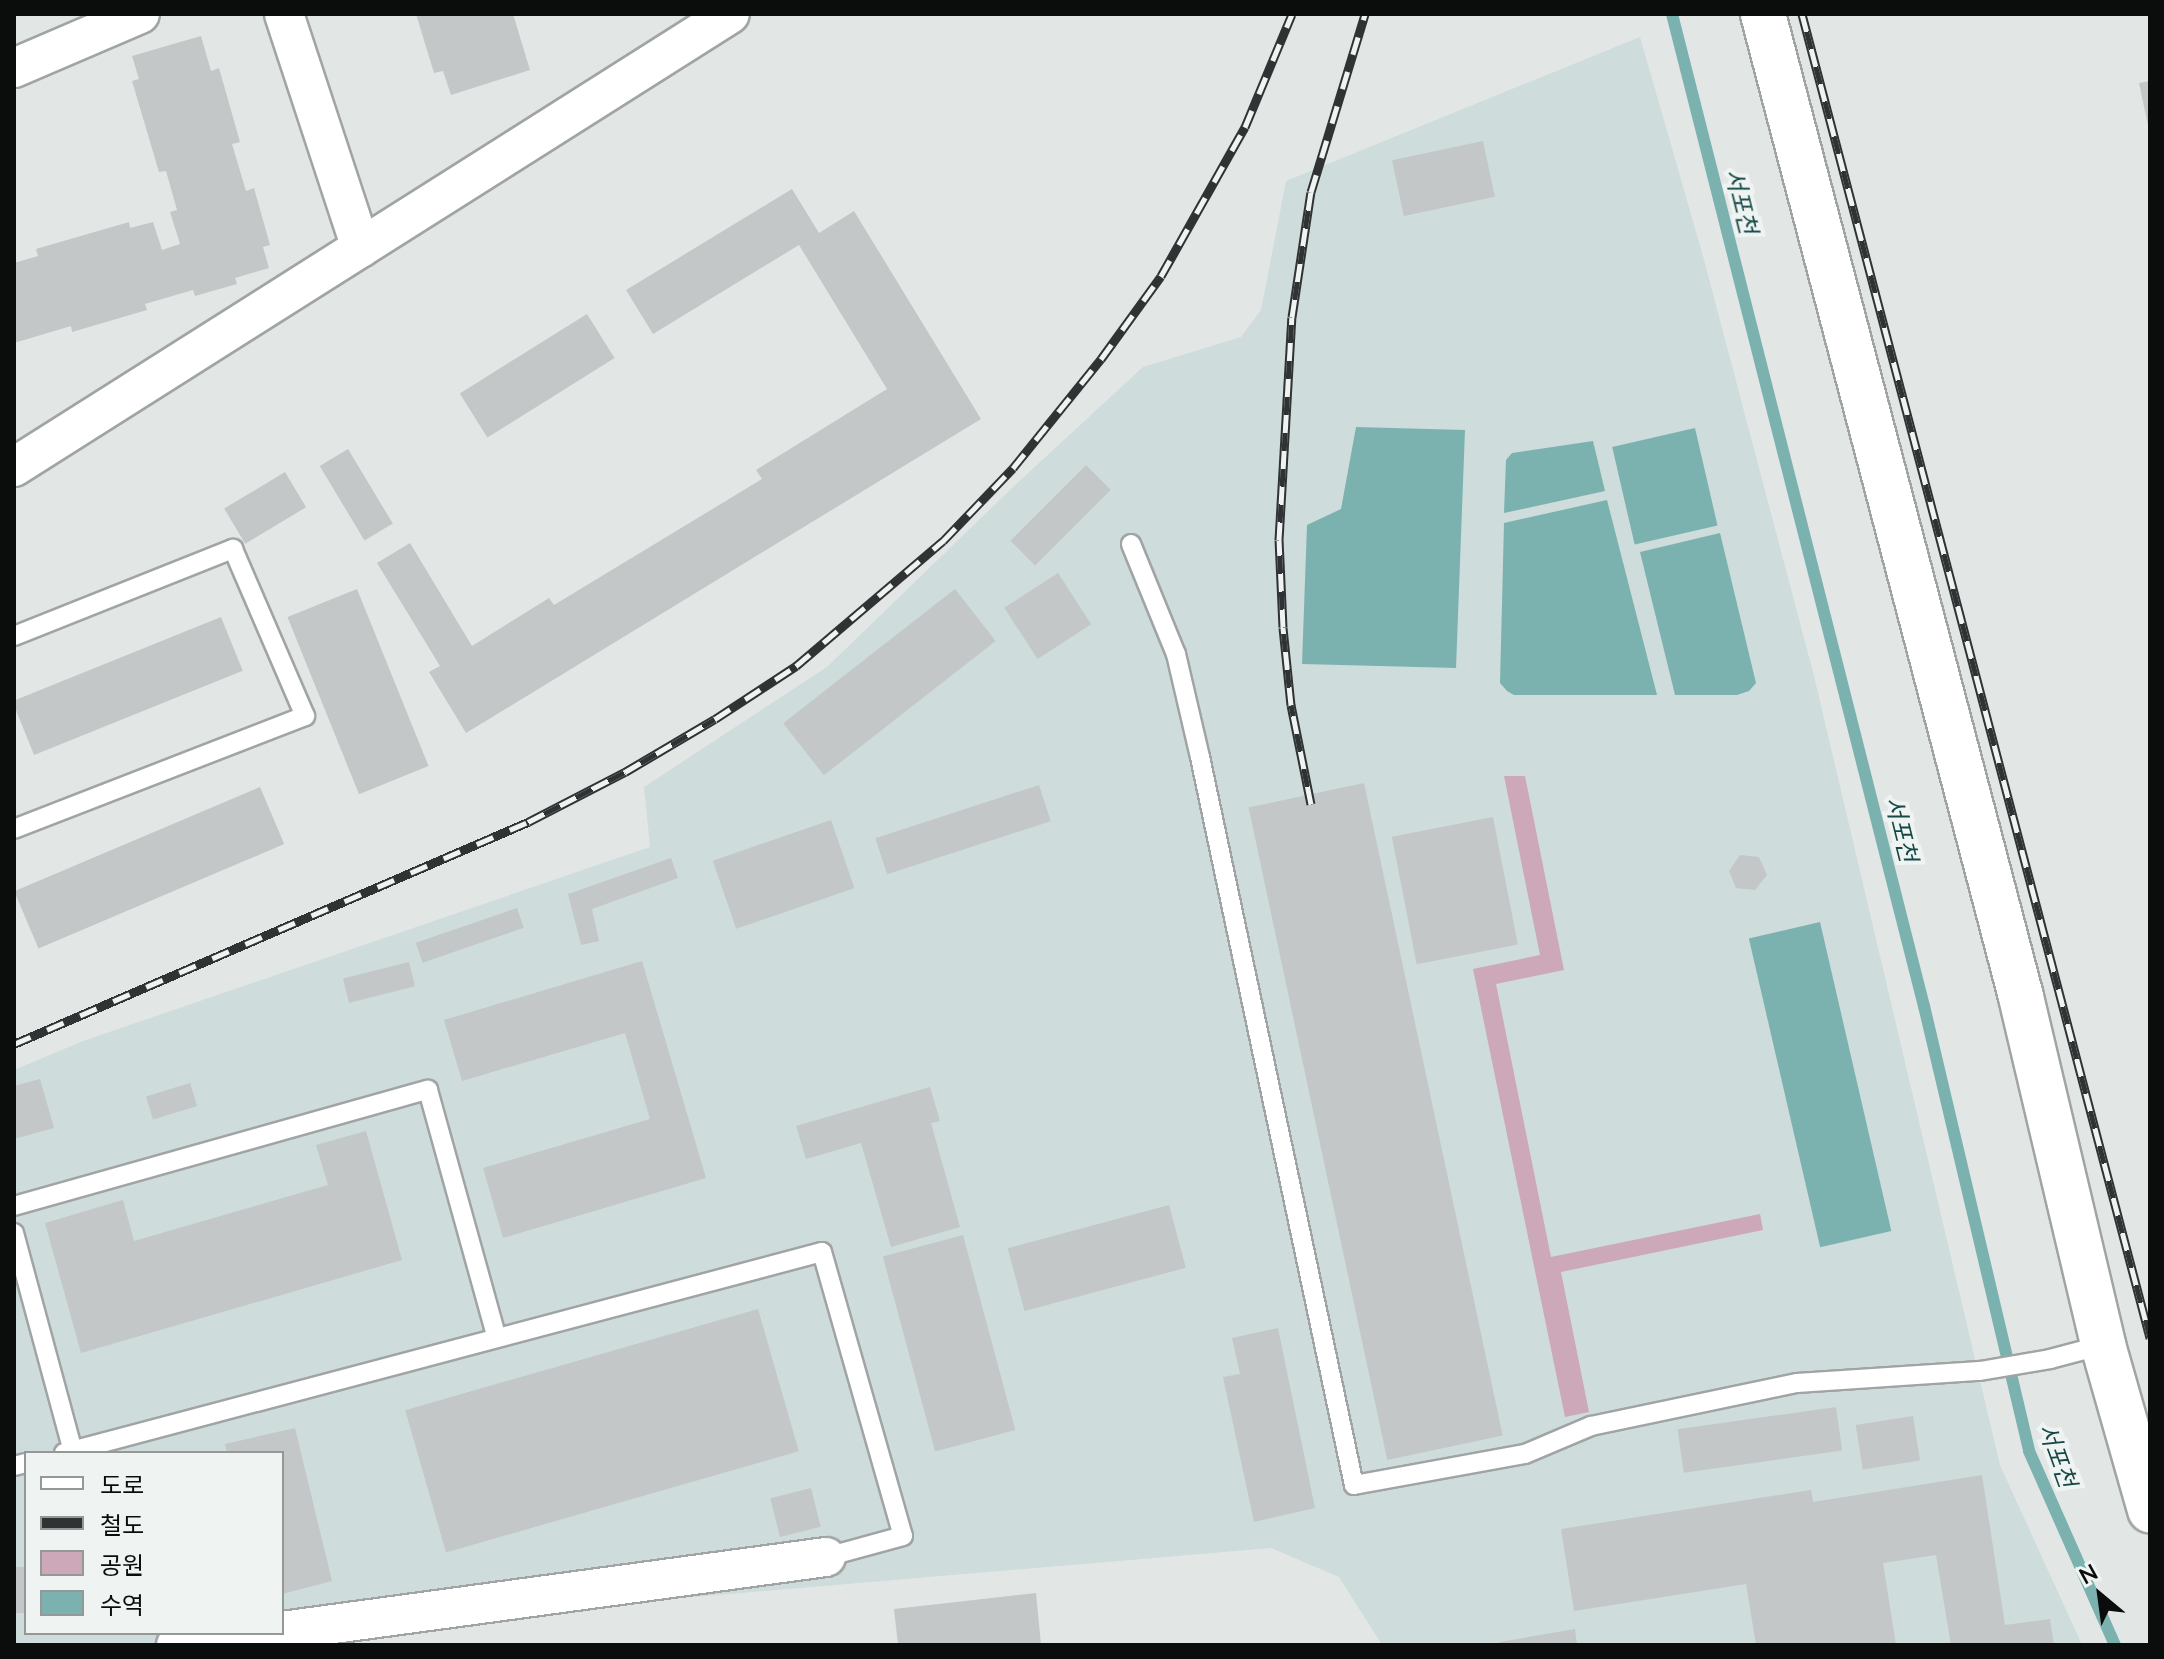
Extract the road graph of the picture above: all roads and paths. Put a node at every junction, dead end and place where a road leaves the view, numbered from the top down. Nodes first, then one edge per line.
1 (140, 14) edge
2 (284, 14) edge
3 (730, 14) edge
4 (1763, 14) edge
5 (14, 68) edge
6 (361, 248) junction
7 (14, 467) edge
8 (1131, 544) dead end
9 (14, 636) edge
10 (14, 829) edge
11 (14, 1206) edge
12 (14, 1233) edge
13 (497, 1338) junction
14 (2103, 1345) junction
15 (69, 1451) edge
16 (73, 1451) edge
17 (2150, 1510) edge
18 (826, 1557) joint
19 (284, 1631) edge
20 (249, 1635) edge
21 (176, 1645) edge

1 - 5 street
2 - 6 street
3 - 6 street
4 - 14 street
6 - 7 street
8 - 14 lane
9 - 10 lane
11 - 13 lane
12 - 15 lane
13 - 16 lane
13 - 18 lane
14 - 17 street
18 - 19 street
20 - 21 street

